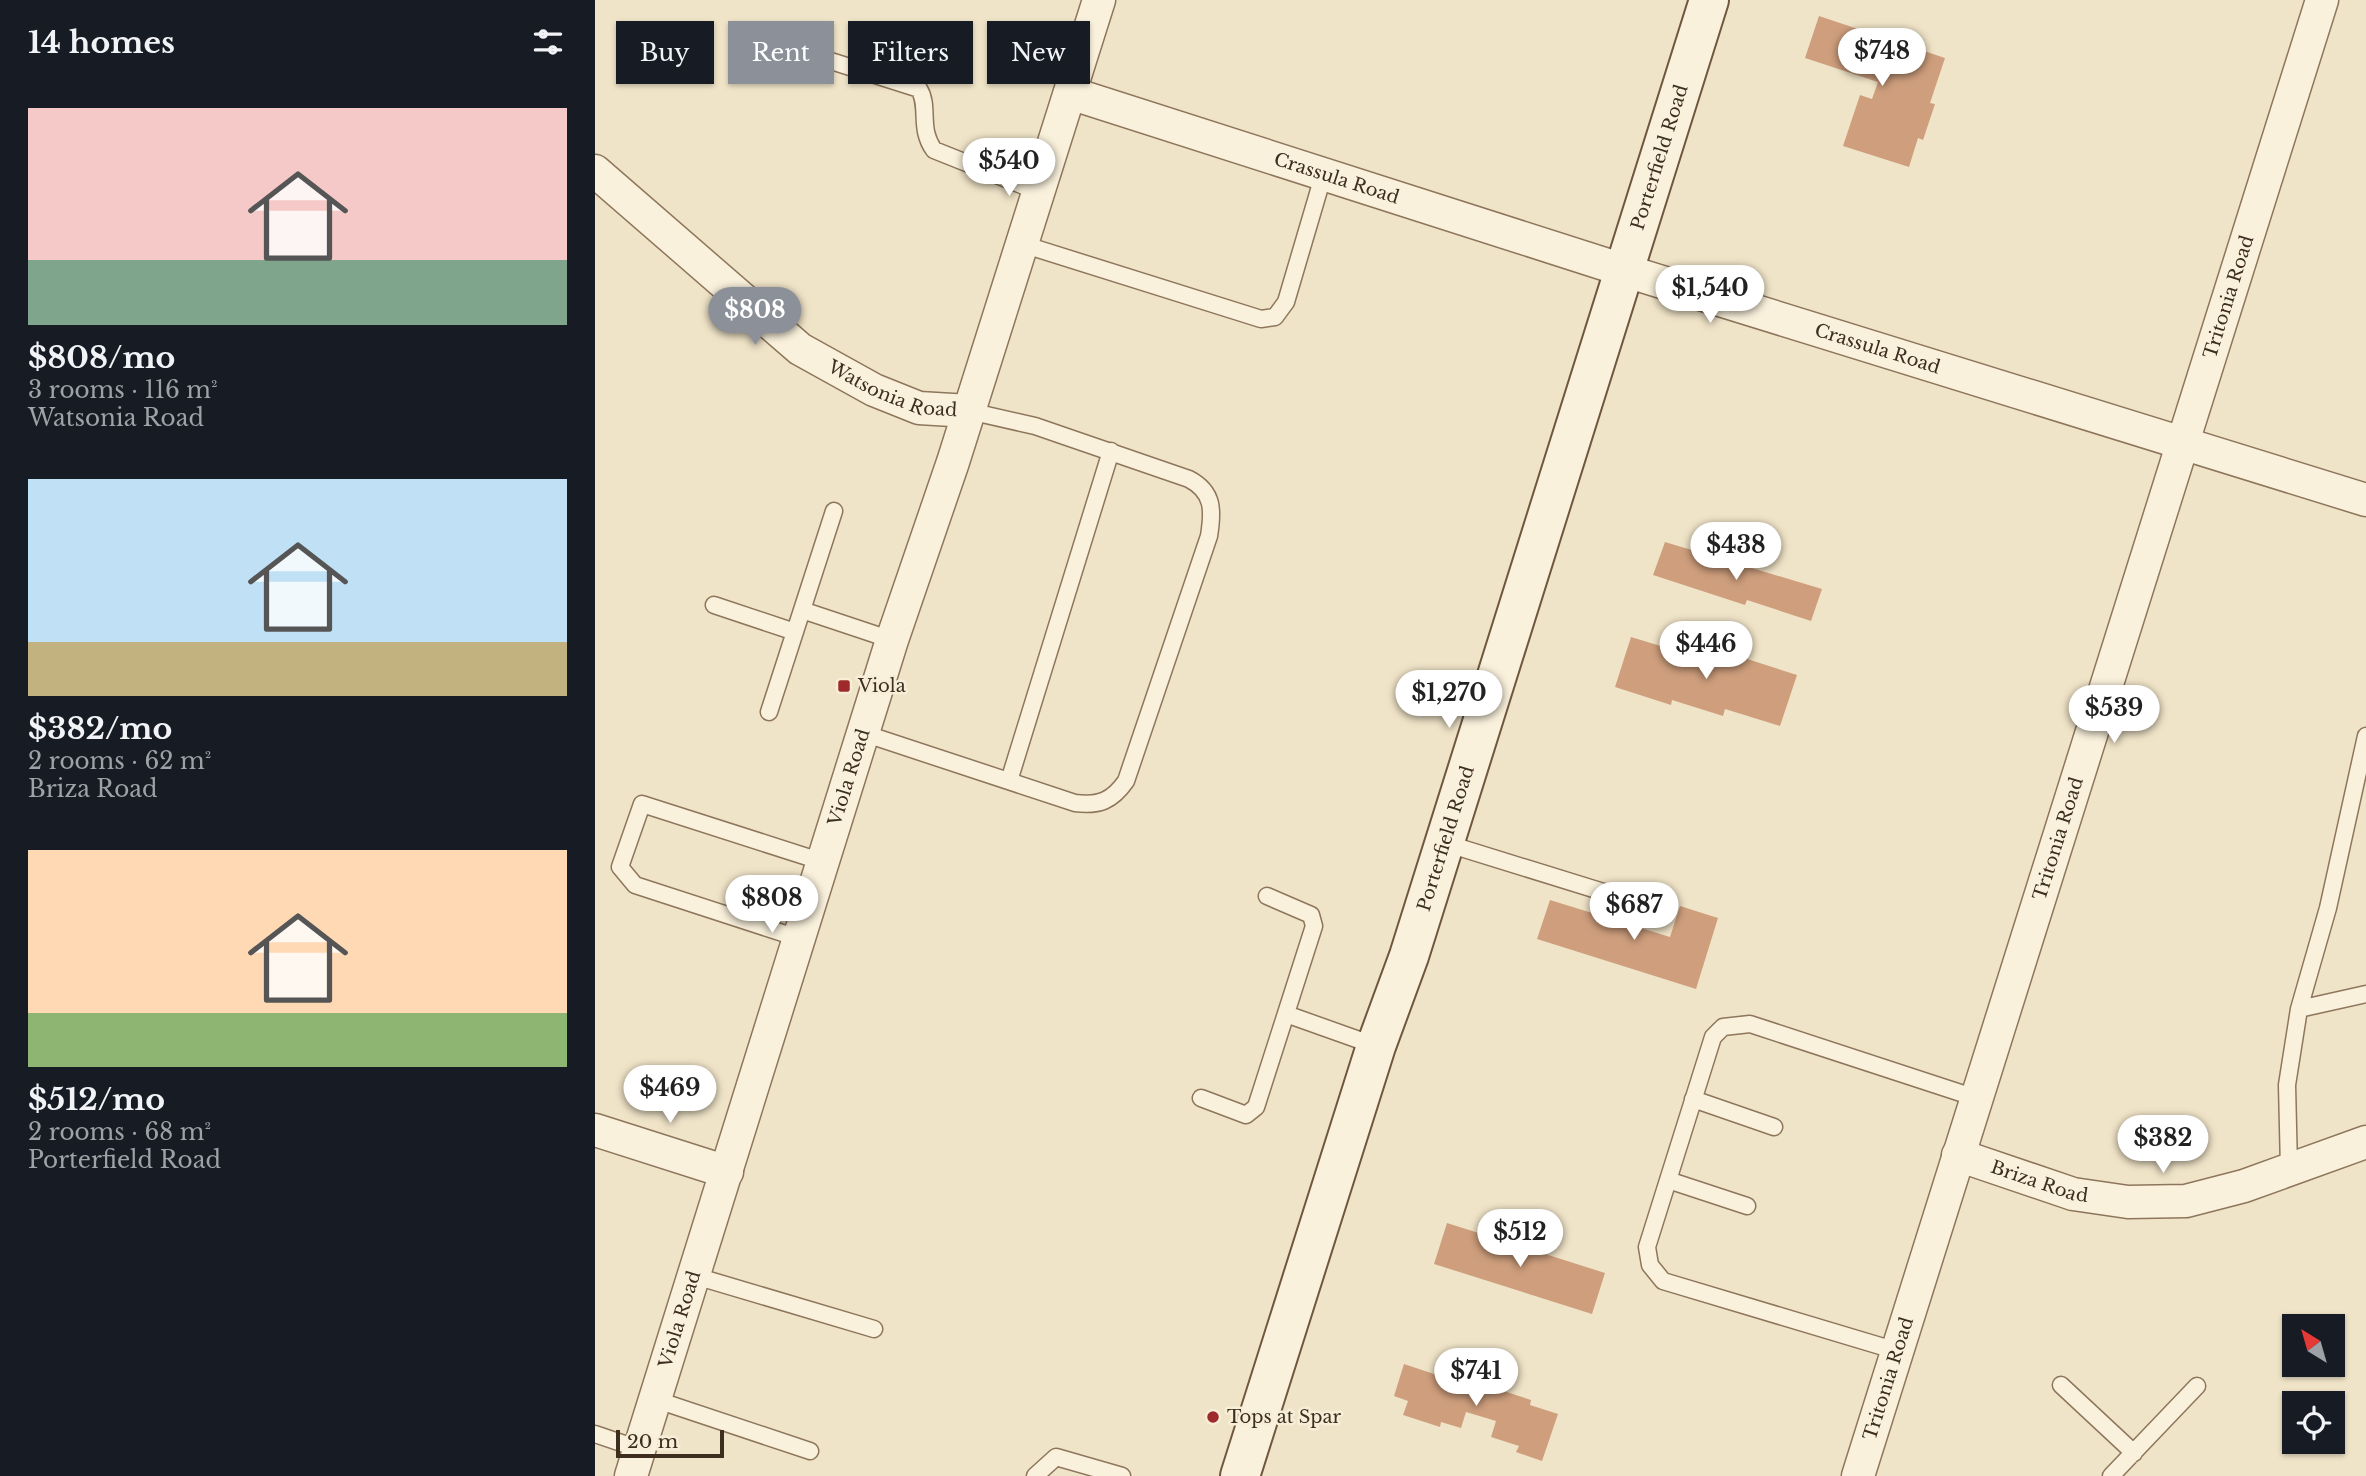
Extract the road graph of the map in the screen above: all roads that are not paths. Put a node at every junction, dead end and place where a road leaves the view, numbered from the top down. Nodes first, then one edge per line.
1 (1099, 0) edge
2 (1709, 0) edge
3 (2322, 0) edge
4 (834, 62) edge
5 (1070, 93) junction
6 (595, 171) edge
7 (1324, 173) junction
8 (1039, 192) junction
9 (1022, 244) junction
10 (1623, 270) junction
11 (969, 411) junction
12 (2180, 444) junction
13 (1111, 452) junction
14 (2366, 500) edge
15 (834, 511) dead end
16 (714, 605) dead end
17 (802, 610) junction
18 (795, 632) junction
19 (892, 640) junction
20 (769, 712) dead end
21 (863, 733) junction
22 (2366, 736) edge
23 (1009, 781) junction
24 (1444, 843) junction
25 (823, 862) junction
26 (1267, 896) dead end
27 (1655, 908) dead end
28 (799, 938) junction
29 (2366, 994) edge
30 (2299, 1009) junction
31 (1286, 1014) junction
32 (1376, 1046) junction
33 (1201, 1098) dead end
34 (1976, 1098) junction
35 (1693, 1099) junction
36 (1774, 1128) dead end
37 (595, 1130) edge
38 (2366, 1142) edge
39 (1958, 1155) junction
40 (2290, 1169) junction
41 (727, 1172) junction
42 (1668, 1180) junction
43 (1747, 1206) dead end
44 (692, 1275) junction
45 (874, 1329) dead end
46 (1897, 1351) junction
47 (2061, 1385) dead end
48 (2197, 1386) dead end
49 (654, 1399) junction
50 (595, 1434) edge
51 (810, 1451) dead end
52 (2134, 1453) junction
53 (635, 1463) edge
54 (1035, 1476) edge
55 (1122, 1476) edge
56 (1240, 1476) edge
57 (1858, 1476) edge
58 (2111, 1476) edge

1 - 5 street, Viola Road
2 - 10 street, Porterfield Road
3 - 12 street, Tritonia Road
4 - 8 lane
5 - 7 street, Crassula Road
5 - 8 street, Viola Road
6 - 11 street, Watsonia Road
7 - 9 lane
7 - 10 street, Crassula Road
8 - 9 street, Viola Road
9 - 11 street, Viola Road
10 - 12 street, Crassula Road
10 - 24 street, Porterfield Road
11 - 13 lane
11 - 19 street, Viola Road
12 - 14 street, Crassula Road
12 - 34 street, Tritonia Road
13 - 23 lane
13 - 23 lane
15 - 17 lane
16 - 18 lane
17 - 18 lane
17 - 19 lane
18 - 20 lane
19 - 21 street, Viola Road
21 - 23 lane
21 - 25 street, Viola Road
22 - 30 lane
24 - 27 lane
24 - 32 street, Porterfield Road
25 - 28 street, Viola Road
25 - 28 lane
26 - 31 lane
28 - 41 street, Viola Road
29 - 30 lane
30 - 40 lane
31 - 32 lane
31 - 33 lane
32 - 56 street, Porterfield Road
34 - 35 lane
34 - 39 street, Tritonia Road
35 - 36 lane
35 - 42 lane
37 - 41 street
38 - 40 street, Briza Road
39 - 40 street, Briza Road
39 - 46 street, Tritonia Road
41 - 44 street, Viola Road
42 - 43 lane
42 - 46 lane
44 - 45 lane
44 - 49 street, Viola Road
46 - 57 street, Tritonia Road
47 - 52 lane
48 - 52 lane
49 - 51 lane
49 - 53 street, Viola Road
50 - 53 lane
52 - 58 lane
54 - 55 lane

